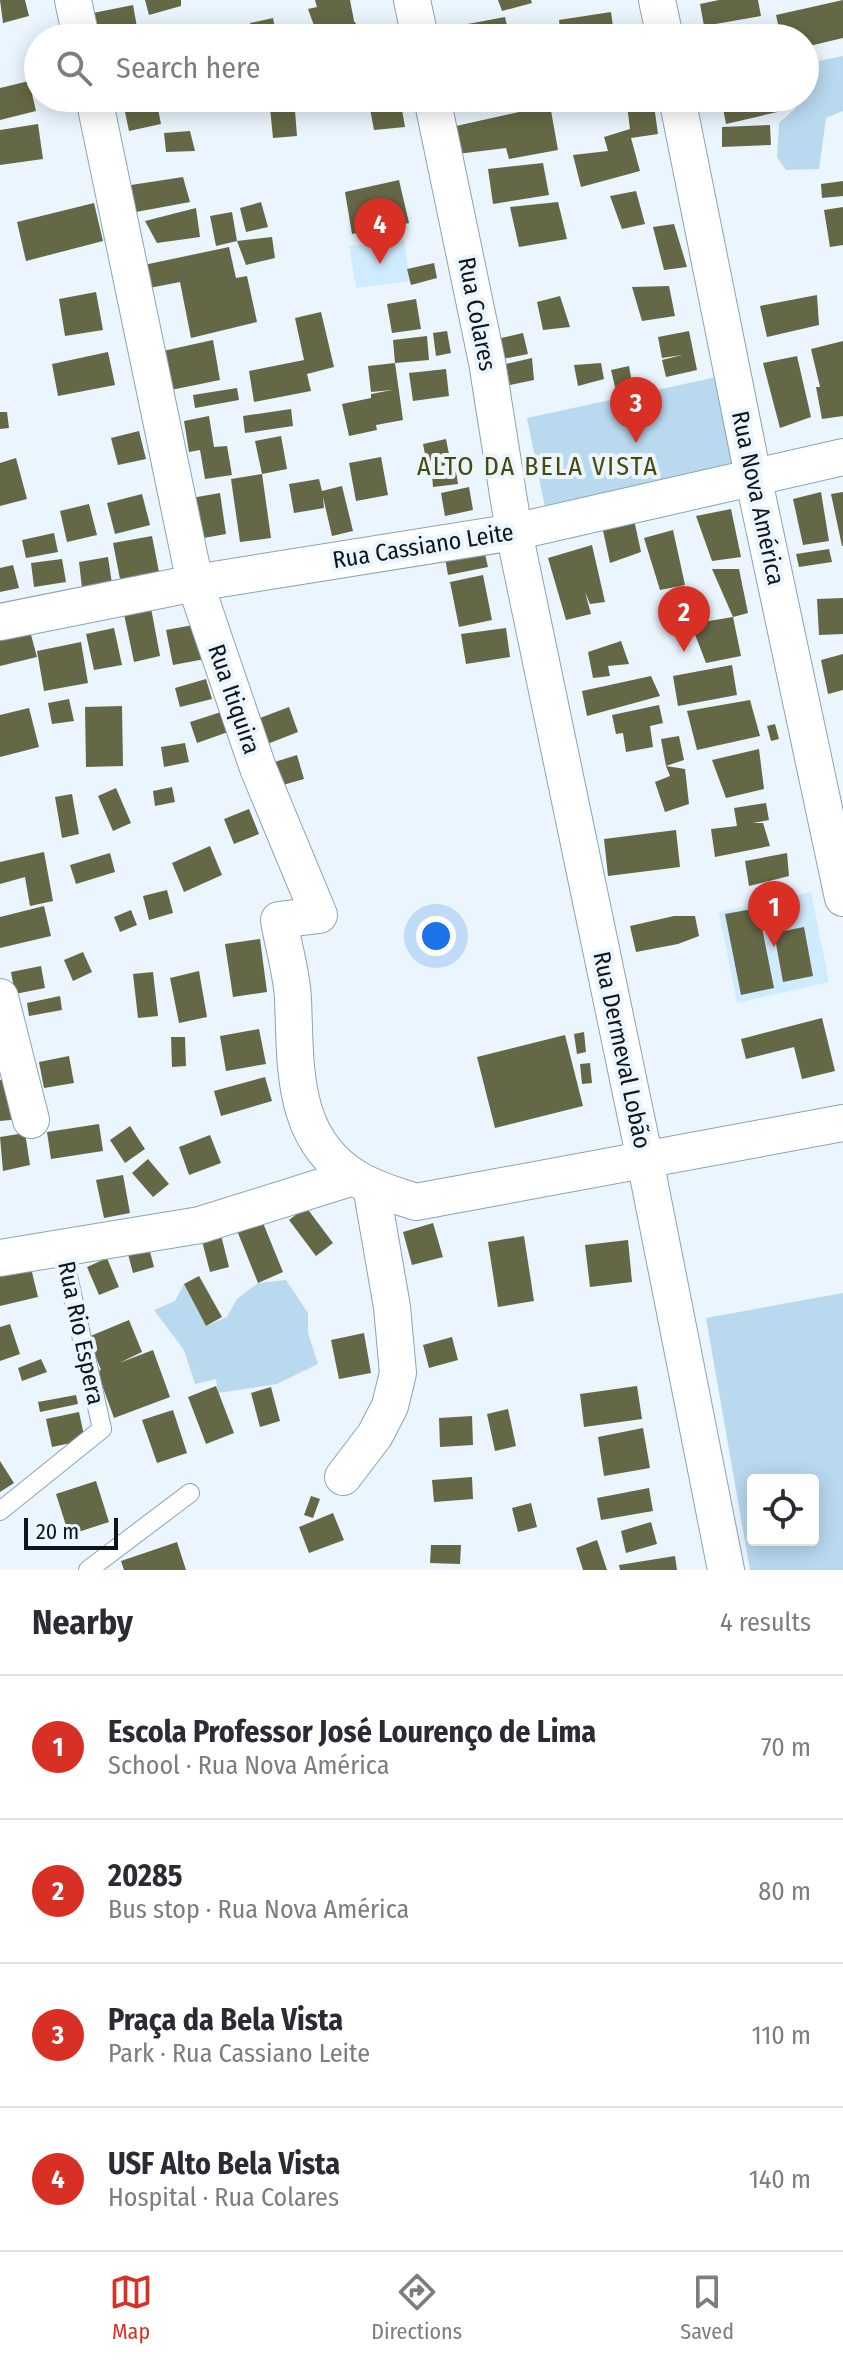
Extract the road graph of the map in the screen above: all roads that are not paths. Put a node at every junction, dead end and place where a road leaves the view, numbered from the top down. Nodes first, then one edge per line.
1 (73, 0) edge
2 (412, 0) edge
3 (657, 0) edge
4 (78, 24) edge
5 (417, 24) edge
6 (662, 24) edge
7 (97, 112) edge
8 (435, 112) edge
9 (680, 112) edge
10 (843, 457) edge
11 (753, 476) junction
12 (514, 532) junction
13 (195, 583) junction
14 (0, 622) edge
15 (843, 898) edge
16 (0, 997) edge
17 (31, 1120) dead end
18 (843, 1123) edge
19 (645, 1160) junction
20 (362, 1181) junction
21 (62, 1249) junction
22 (0, 1258) edge
23 (343, 1477) dead end
24 (190, 1493) dead end
25 (0, 1511) edge
26 (88, 1570) edge
27 (726, 1570) edge

1 - 4 street
2 - 5 street
3 - 6 street
7 - 13 street, Rua Itiquira
8 - 12 street, Rua Colares
9 - 11 street, Rua Nova América
10 - 11 street, Rua Cassiano Leite
11 - 12 street, Rua Cassiano Leite
11 - 15 street, Rua Nova América
12 - 13 street, Rua Cassiano Leite
12 - 19 street, Rua Dermeval Lobão
13 - 14 street, Rua Cassiano Leite
13 - 20 street, Rua Itiquira
16 - 17 street
18 - 19 street
19 - 20 street, Rua Itiquira
19 - 27 street, Rua Dermeval Lobão
20 - 21 street
20 - 23 street
21 - 22 street
21 - 25 lane, Rua Rio Espera
24 - 26 lane

